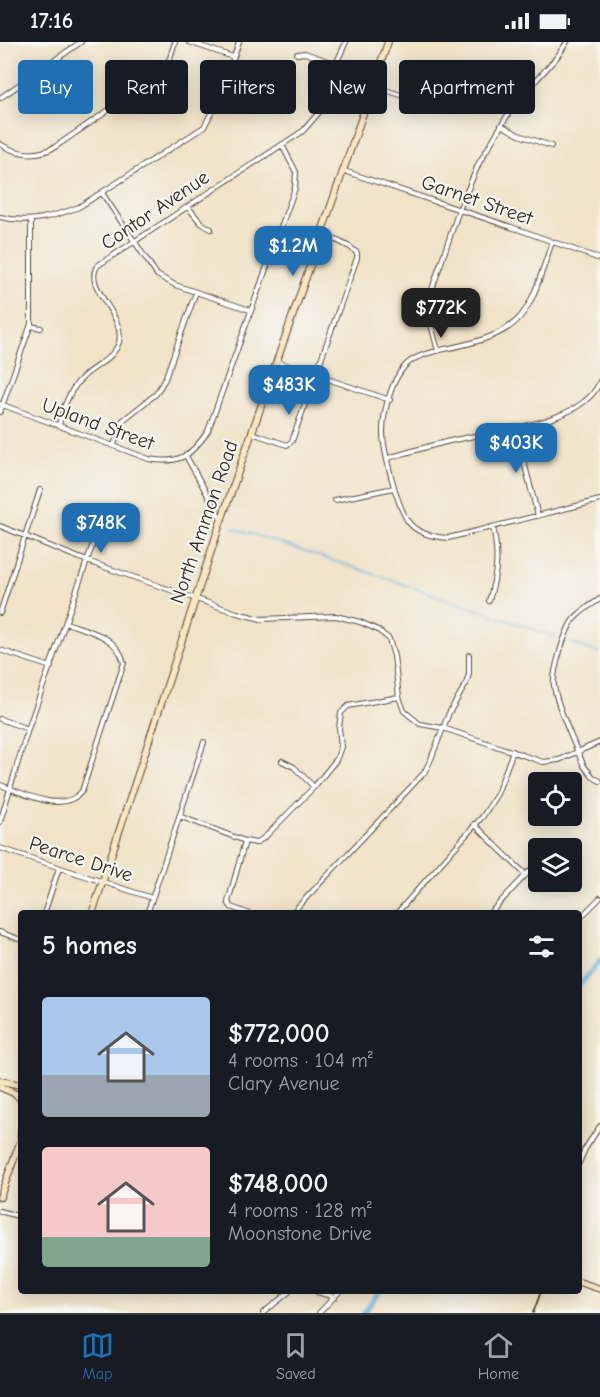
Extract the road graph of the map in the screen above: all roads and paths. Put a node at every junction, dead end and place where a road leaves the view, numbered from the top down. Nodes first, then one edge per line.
1 (81, 42) edge
2 (175, 42) edge
3 (189, 42) edge
4 (239, 42) edge
5 (346, 42) edge
6 (388, 42) edge
7 (567, 42) edge
8 (297, 54) dead end
9 (233, 57) junction
10 (232, 60) edge
11 (327, 60) edge
12 (337, 60) edge
13 (382, 60) edge
14 (0, 98) edge
15 (211, 114) edge
16 (317, 114) edge
17 (363, 114) edge
18 (501, 124) junction
19 (0, 144) edge
20 (282, 146) junction
21 (551, 146) dead end
22 (344, 171) junction
23 (102, 193) junction
24 (188, 207) junction
25 (459, 210) junction
26 (0, 216) edge
27 (31, 221) junction
28 (211, 229) dead end
29 (321, 233) junction
30 (135, 242) junction
31 (552, 242) junction
32 (600, 259) edge
33 (196, 292) junction
34 (250, 310) junction
35 (31, 326) junction
36 (41, 328) dead end
37 (438, 351) junction
38 (277, 362) junction
39 (316, 375) junction
40 (600, 381) edge
41 (390, 400) junction
42 (1, 404) edge
43 (0, 412) edge
44 (59, 425) junction
45 (515, 427) junction
46 (252, 433) junction
47 (114, 445) junction
48 (186, 456) junction
49 (388, 458) junction
50 (394, 488) junction
51 (40, 490) dead end
52 (334, 500) dead end
53 (600, 500) edge
54 (538, 516) junction
55 (105, 517) dead end
56 (222, 520) junction
57 (0, 526) edge
58 (493, 527) junction
59 (25, 536) junction
60 (87, 561) junction
61 (195, 599) junction
62 (600, 599) edge
63 (489, 601) dead end
64 (0, 613) edge
65 (66, 623) junction
66 (0, 651) edge
67 (469, 655) dead end
68 (51, 667) junction
69 (399, 697) junction
70 (0, 719) edge
71 (443, 728) junction
72 (28, 729) junction
73 (204, 742) dead end
74 (600, 742) edge
75 (513, 751) junction
76 (578, 752) junction
77 (282, 761) dead end
78 (600, 781) edge
79 (0, 785) edge
80 (314, 787) junction
81 (10, 789) junction
82 (179, 816) junction
83 (0, 822) edge
84 (474, 824) junction
85 (245, 841) junction
86 (0, 848) edge
87 (59, 868) junction
88 (526, 875) joint
89 (102, 882) junction
90 (152, 898) junction
91 (600, 898) edge
92 (45, 910) edge
93 (93, 910) edge
94 (148, 910) edge
95 (239, 910) edge
96 (295, 910) edge
97 (399, 910) edge
98 (493, 910) edge
99 (582, 916) edge
100 (0, 932) edge
101 (18, 939) edge
102 (0, 1081) edge
103 (18, 1084) edge
104 (0, 1087) edge
105 (18, 1096) edge
106 (600, 1126) edge
107 (18, 1145) edge
108 (582, 1156) edge
109 (3, 1176) edge
110 (0, 1197) edge
111 (0, 1211) edge
112 (18, 1216) edge
113 (582, 1283) edge
114 (600, 1289) edge
115 (286, 1294) edge
116 (324, 1294) edge
117 (337, 1294) edge
118 (335, 1297) junction
119 (262, 1313) edge
120 (319, 1313) edge

1 - 14 street
2 - 19 street
3 - 9 street
4 - 9 street
5 - 12 street, Contor Avenue
6 - 13 main road, North Ammon Road
7 - 18 street
8 - 11 street
9 - 10 street
15 - 23 street
16 - 20 street, Contor Avenue
17 - 22 main road, North Ammon Road
18 - 21 street
18 - 25 street
20 - 24 street, Contor Avenue
20 - 34 street
22 - 25 street, Garnet Street
22 - 29 main road, North Ammon Road
23 - 27 street
23 - 30 street
24 - 28 street
24 - 30 street, Contor Avenue
25 - 31 street, Garnet Street
25 - 37 street
26 - 27 street
27 - 35 street
29 - 38 main road, North Ammon Road
29 - 39 street
30 - 33 street
30 - 44 street, Contor Avenue
31 - 32 street, Garnet Street
31 - 37 street
33 - 34 street
33 - 47 street
34 - 48 street
35 - 36 street
35 - 42 street
37 - 41 street
38 - 39 street
38 - 46 main road, North Ammon Road
39 - 41 street
39 - 46 street
40 - 45 street
41 - 49 street
42 - 43 street
42 - 44 street, Upland Street
44 - 47 street, Upland Street
45 - 49 street
45 - 54 street
46 - 56 main road, North Ammon Road
47 - 48 street, Upland Street
48 - 56 street
49 - 50 street
50 - 52 street
50 - 58 street
51 - 59 street
53 - 54 street
54 - 58 street
55 - 60 street
56 - 61 main road, North Ammon Road
57 - 59 street
58 - 63 street
59 - 60 street
59 - 64 street
60 - 61 street
60 - 65 street
61 - 69 street
61 - 89 main road, North Ammon Road
62 - 76 street
65 - 68 street
65 - 81 street
66 - 68 street
67 - 71 street
68 - 72 street
69 - 71 street
69 - 80 street
70 - 72 street
71 - 75 street
71 - 96 street
72 - 81 street
73 - 82 street
74 - 76 street
75 - 76 street
75 - 84 street
76 - 78 street
77 - 80 street
79 - 81 street
80 - 85 street
81 - 83 street
82 - 85 street
82 - 90 street
84 - 88 street
84 - 97 street
85 - 95 street
86 - 87 street, Pearce Drive
87 - 89 street, Pearce Drive
87 - 92 street
88 - 98 street
89 - 90 street, Pearce Drive
89 - 93 main road, North Ammon Road
90 - 94 street
91 - 99 street
100 - 101 street
102 - 103 main road
104 - 105 main road
106 - 108 street
107 - 109 main road
109 - 110 main road
111 - 112 street
113 - 114 main road
115 - 119 street
116 - 118 street
117 - 118 street
118 - 120 street

